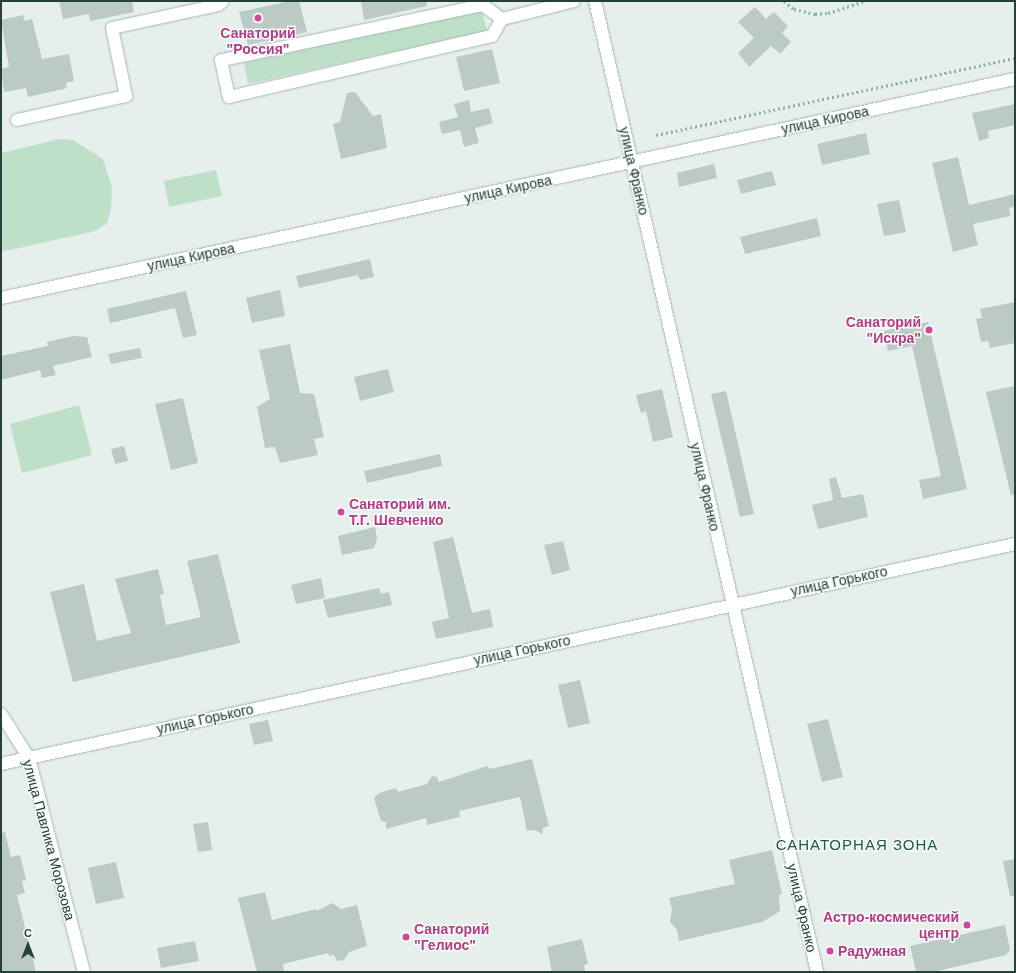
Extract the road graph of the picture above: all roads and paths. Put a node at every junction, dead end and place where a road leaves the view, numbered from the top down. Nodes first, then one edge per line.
1 (223, 1) edge
2 (574, 1) edge
3 (595, 1) edge
4 (784, 1) edge
5 (864, 1) edge
6 (502, 19) junction
7 (1015, 58) edge
8 (1015, 79) edge
9 (17, 120) dead end
10 (656, 135) dead end
11 (633, 162) junction
12 (1, 298) edge
13 (1015, 544) edge
14 (731, 604) junction
15 (1, 714) edge
16 (29, 758) junction
17 (1, 764) edge
18 (84, 972) edge
19 (817, 972) edge

1 - 9 street
2 - 6 street
3 - 11 street, улица Франко
4 - 5 path
6 - 6 street
7 - 10 path
8 - 11 street, улица Кирова
11 - 12 street, улица Кирова
11 - 14 street, улица Франко
13 - 14 street, улица Горького
14 - 16 street, улица Горького
14 - 19 street, улица Франко
15 - 16 street, улица Павлика Морозова
16 - 17 street, улица Горького
16 - 18 street, улица Павлика Морозова

